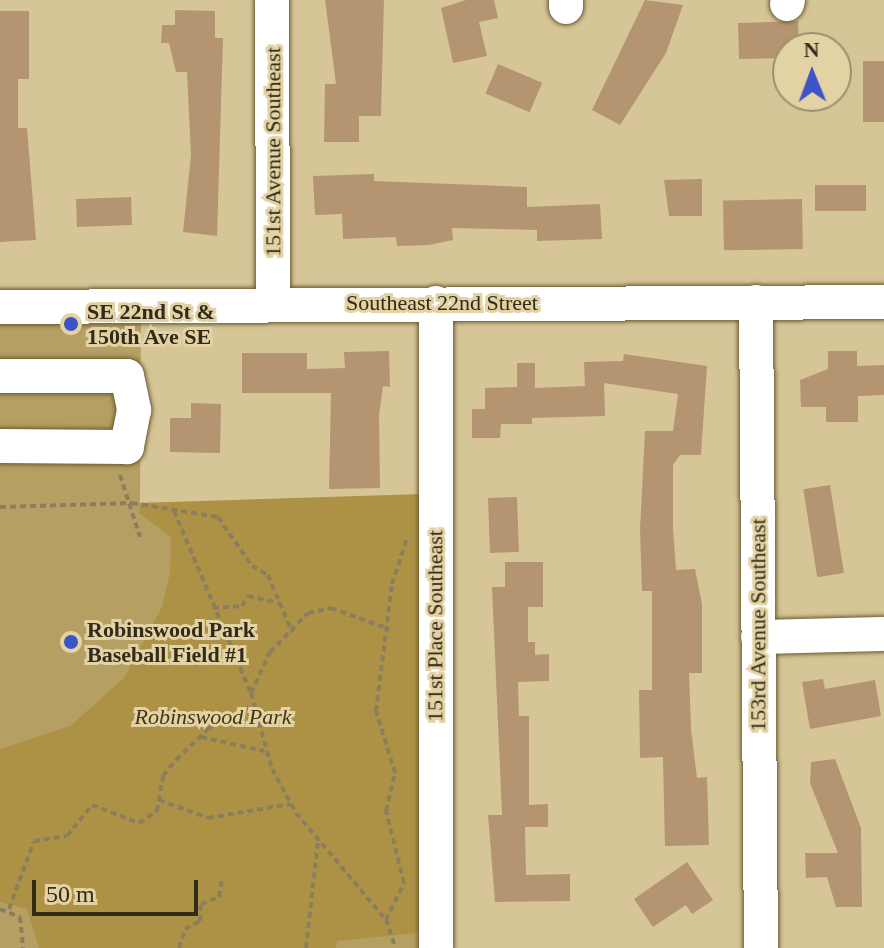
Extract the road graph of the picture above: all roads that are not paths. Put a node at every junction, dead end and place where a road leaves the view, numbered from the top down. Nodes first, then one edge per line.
1 (272, 0) edge
2 (756, 302) junction
3 (884, 302) edge
4 (273, 303) junction
5 (436, 303) junction
6 (0, 307) edge
7 (0, 376) edge
8 (0, 446) edge
9 (884, 634) edge
10 (758, 637) junction
11 (436, 948) edge
12 (761, 948) edge

1 - 4 street, 151st Avenue Southeast
2 - 3 street, Southeast 22nd Street
2 - 5 street, Southeast 22nd Street
2 - 10 street, 153rd Avenue Southeast
4 - 5 street, Southeast 22nd Street
4 - 6 street, Southeast 22nd Street
5 - 11 street, 151st Place Southeast
7 - 8 street
9 - 10 street
10 - 12 street, 153rd Avenue Southeast

